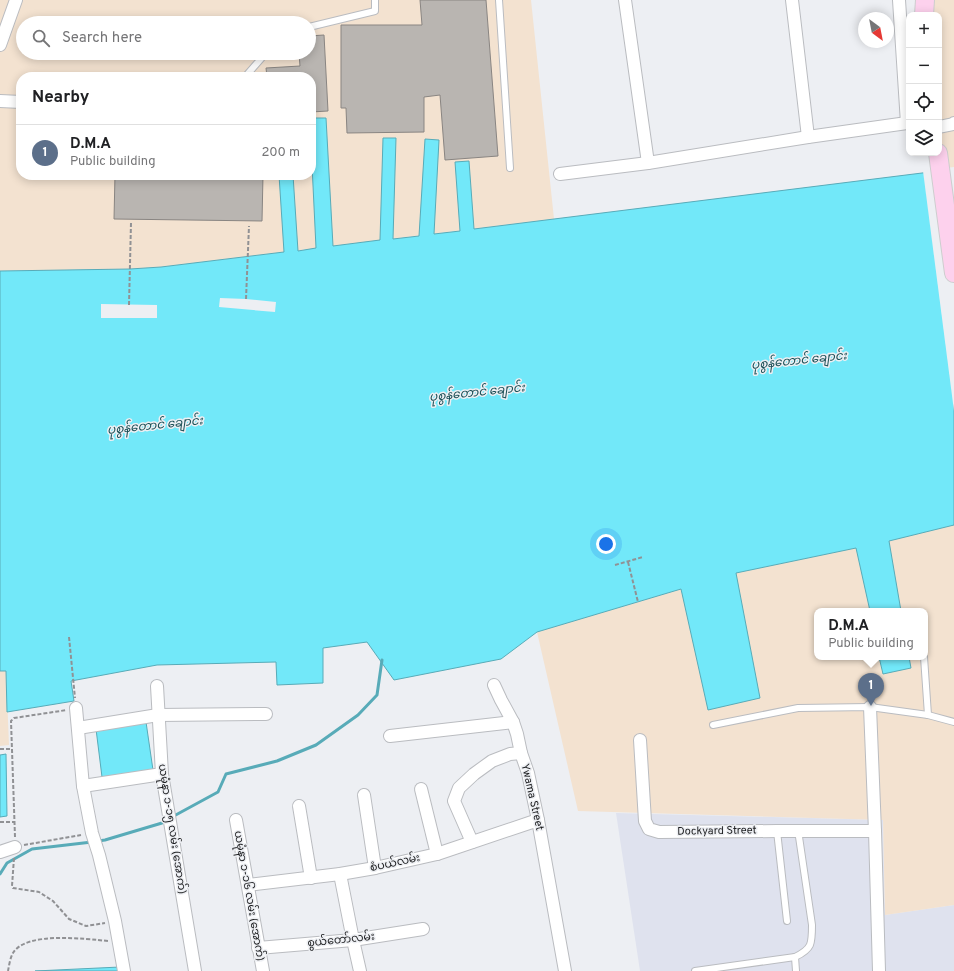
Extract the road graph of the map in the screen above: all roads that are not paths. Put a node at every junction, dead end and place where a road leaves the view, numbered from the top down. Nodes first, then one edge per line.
1 (16, 0) edge
2 (375, 0) edge
3 (499, 0) edge
4 (624, 0) edge
5 (792, 0) edge
6 (898, 0) edge
7 (925, 0) edge
8 (924, 12) edge
9 (316, 25) edge
10 (0, 45) edge
11 (260, 60) edge
12 (249, 72) edge
13 (0, 101) edge
14 (16, 102) edge
15 (908, 120) edge
16 (906, 123) edge
17 (954, 123) edge
18 (942, 126) edge
19 (808, 137) junction
20 (938, 156) edge
21 (648, 163) junction
22 (510, 168) dead end
23 (560, 174) dead end
24 (954, 274) edge
25 (924, 660) edge
26 (494, 685) dead end
27 (157, 686) dead end
28 (870, 707) junction
29 (76, 708) road end
30 (266, 714) dead end
31 (158, 715) junction
32 (928, 715) junction
33 (513, 722) junction
34 (954, 722) edge
35 (713, 725) dead end
36 (78, 728) junction
37 (390, 736) dead end
38 (640, 740) dead end
39 (521, 753) junction
40 (162, 774) junction
41 (83, 786) junction
42 (421, 789) dead end
43 (364, 795) dead end
44 (300, 806) dead end
45 (236, 820) dead end
46 (538, 820) junction
47 (777, 830) junction
48 (798, 830) junction
49 (875, 831) junction
50 (472, 842) junction
51 (15, 847) road end
52 (0, 852) edge
53 (437, 854) junction
54 (375, 868) junction
55 (340, 874) junction
56 (311, 878) junction
57 (248, 886) junction
58 (787, 921) dead end
59 (423, 930) dead end
60 (353, 940) junction
61 (258, 948) junction
62 (795, 958) junction
63 (711, 970) edge
64 (124, 971) edge
65 (194, 971) edge
66 (263, 971) edge
67 (360, 971) edge
68 (565, 971) edge
69 (695, 971) edge
70 (796, 971) edge
71 (879, 971) edge

1 - 10 street
2 - 9 lane
3 - 22 lane
4 - 21 street
5 - 19 street
6 - 15 street
7 - 8 main road
11 - 12 lane
13 - 14 street
16 - 19 street
17 - 18 street
19 - 21 street
20 - 24 main road
21 - 23 street
25 - 32 lane
26 - 33 street
27 - 31 street, ယမုံနာ ၁-၁၅ လမ်း (အောက်)
28 - 32 lane
28 - 35 lane
28 - 49 street
29 - 36 street
30 - 31 street
31 - 36 street
31 - 40 street, ယမုံနာ ၁-၁၅ လမ်း (အောက်)
32 - 34 lane
33 - 37 street
33 - 39 street
36 - 41 street
38 - 47 street, Dockyard Street
39 - 46 street, Ywama Street
39 - 50 street, Ywama Street
40 - 41 street
40 - 65 street, ယမုံနာ ၁-၁၅ လမ်း (အောက်)
41 - 64 street
42 - 53 street
43 - 54 street
44 - 56 street
45 - 57 street, ယမုံနာ ၁-၁၆ လမ်း (အောက်)
46 - 50 street, စံပယ်လမ်း
46 - 68 street, Ywama Street
47 - 48 street, Dockyard Street
47 - 58 lane
48 - 49 street, Dockyard Street
48 - 62 lane
49 - 71 street
50 - 53 street, စံပယ်လမ်း
51 - 52 street
53 - 54 street, စံပယ်လမ်း
54 - 55 street, စံပယ်လမ်း
55 - 56 street, စံပယ်လမ်း
55 - 60 street
56 - 57 street, စံပယ်လမ်း
57 - 61 street, ယမုံနာ ၁-၁၆ လမ်း (အောက်)
59 - 60 street, စွယ်တော်လမ်း
60 - 61 street, စွယ်တော်လမ်း
60 - 67 street
61 - 66 street, ယမုံနာ ၁-၁၆ လမ်း (အောက်)
62 - 63 lane
62 - 70 lane
63 - 69 lane

